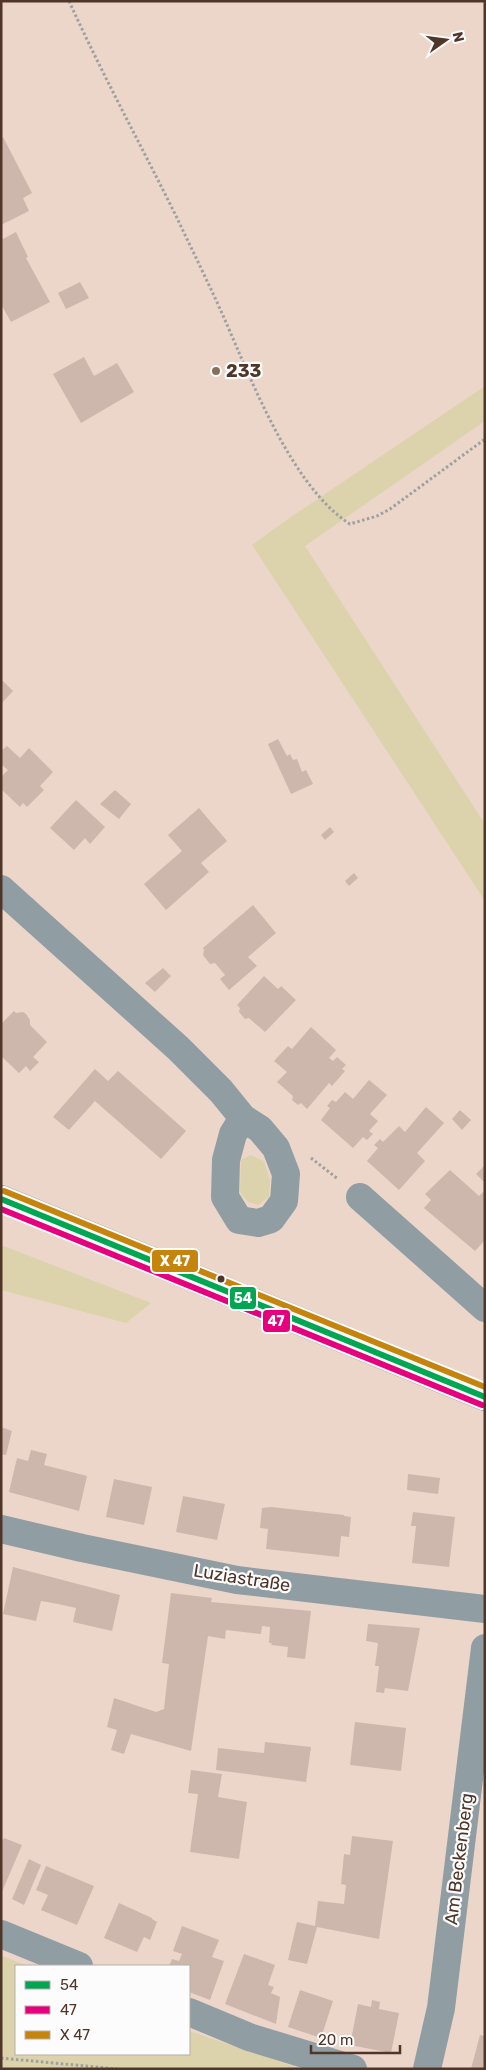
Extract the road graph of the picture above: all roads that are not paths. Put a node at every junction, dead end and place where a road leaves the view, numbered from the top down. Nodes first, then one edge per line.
1 (1, 889) edge
2 (243, 1118) junction
3 (360, 1197) road end
4 (1, 1199) edge
5 (485, 1308) edge
6 (485, 1397) edge
7 (1, 1529) edge
8 (485, 1609) edge
9 (485, 1648) edge
10 (1, 1934) edge
11 (77, 1965) edge
12 (190, 2012) edge
13 (353, 2069) edge
14 (427, 2069) edge

1 - 2 street
2 - 2 street
3 - 5 street
4 - 6 main road
7 - 8 street, Luziastraße
9 - 14 street, Am Beckenberg
10 - 11 street
12 - 13 street

